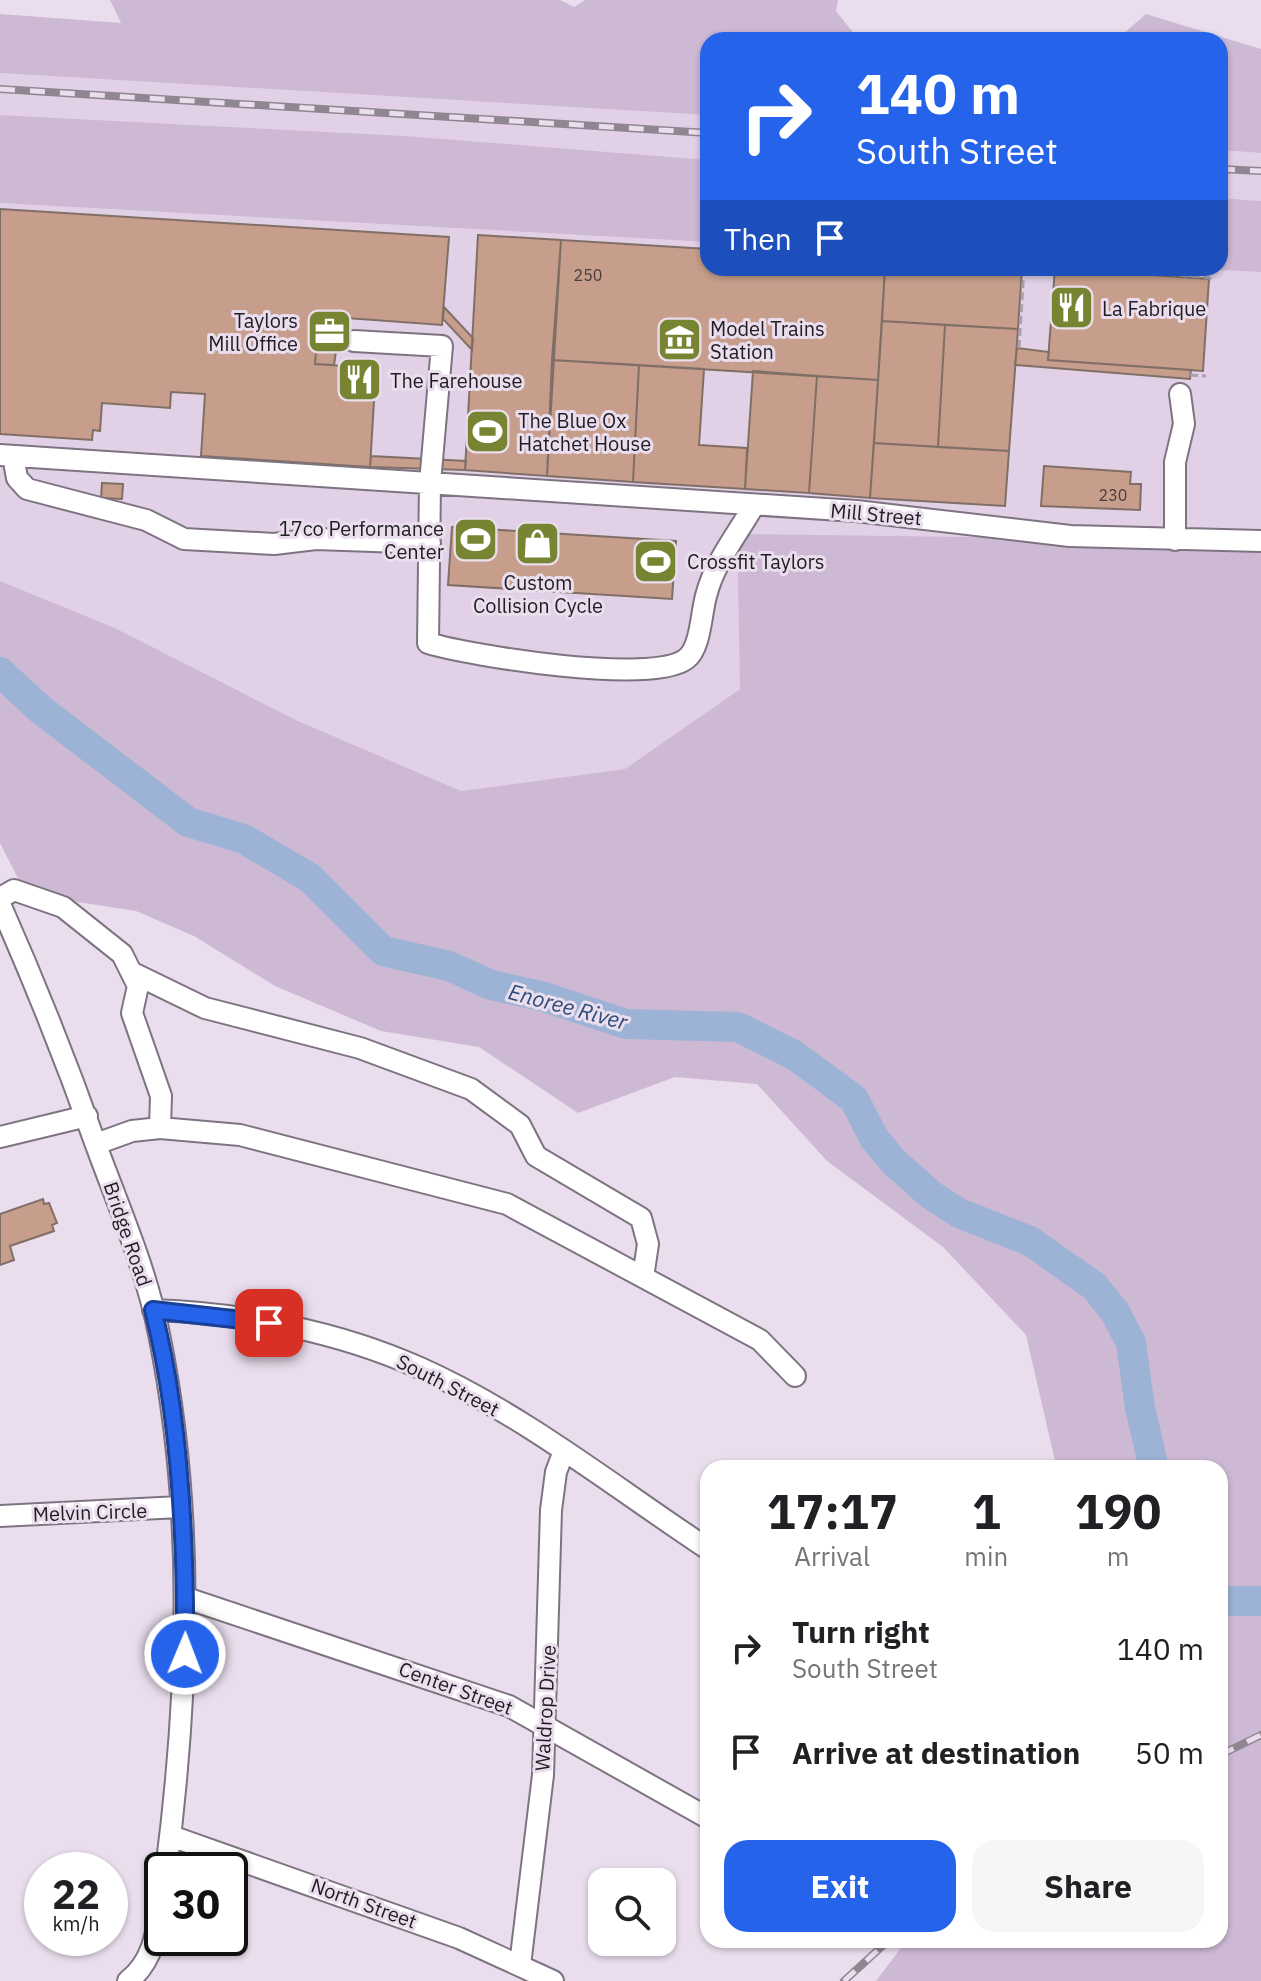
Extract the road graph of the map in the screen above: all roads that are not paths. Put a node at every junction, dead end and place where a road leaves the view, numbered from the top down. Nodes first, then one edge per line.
1 (354, 341) dead end
2 (1180, 394) dead end
3 (6, 456) edge
4 (430, 483) junction
5 (754, 505) junction
6 (1175, 540) junction
7 (1261, 541) edge
8 (430, 543) junction
9 (0, 901) edge
10 (131, 972) junction
11 (87, 1116) junction
12 (160, 1128) junction
13 (0, 1137) edge
14 (96, 1144) junction
15 (643, 1277) junction
16 (153, 1310) junction
17 (795, 1376) dead end
18 (564, 1451) junction
19 (180, 1507) junction
20 (0, 1516) edge
21 (700, 1544) edge
22 (186, 1598) junction
23 (546, 1725) junction
24 (700, 1813) edge
25 (171, 1836) junction
26 (169, 1852) edge
27 (148, 1956) edge
28 (520, 1965) junction
29 (128, 1981) edge
30 (553, 1981) edge

1 - 4 street
2 - 6 street
3 - 4 street, Mill Street
3 - 8 street
4 - 5 street, Mill Street
4 - 8 street
5 - 6 street, Mill Street
5 - 8 street
6 - 7 street, Mill Street
9 - 10 street
9 - 11 street, Bridge Road
10 - 12 street
10 - 15 street
11 - 13 street
11 - 14 street, Bridge Road
12 - 14 street
12 - 15 street
14 - 16 street, Bridge Road
15 - 17 street
16 - 18 street, South Street
16 - 19 street, Bridge Road
18 - 21 street, South Street
18 - 23 street, Waldrop Drive
19 - 20 street, Melvin Circle
19 - 22 street, Bridge Road
22 - 23 street, Center Street
22 - 25 street, Bridge Road
23 - 24 street, Center Street
23 - 28 street, Waldrop Drive
25 - 26 street, Bridge Road
25 - 28 street, North Street
27 - 29 street
28 - 30 street, North Street

